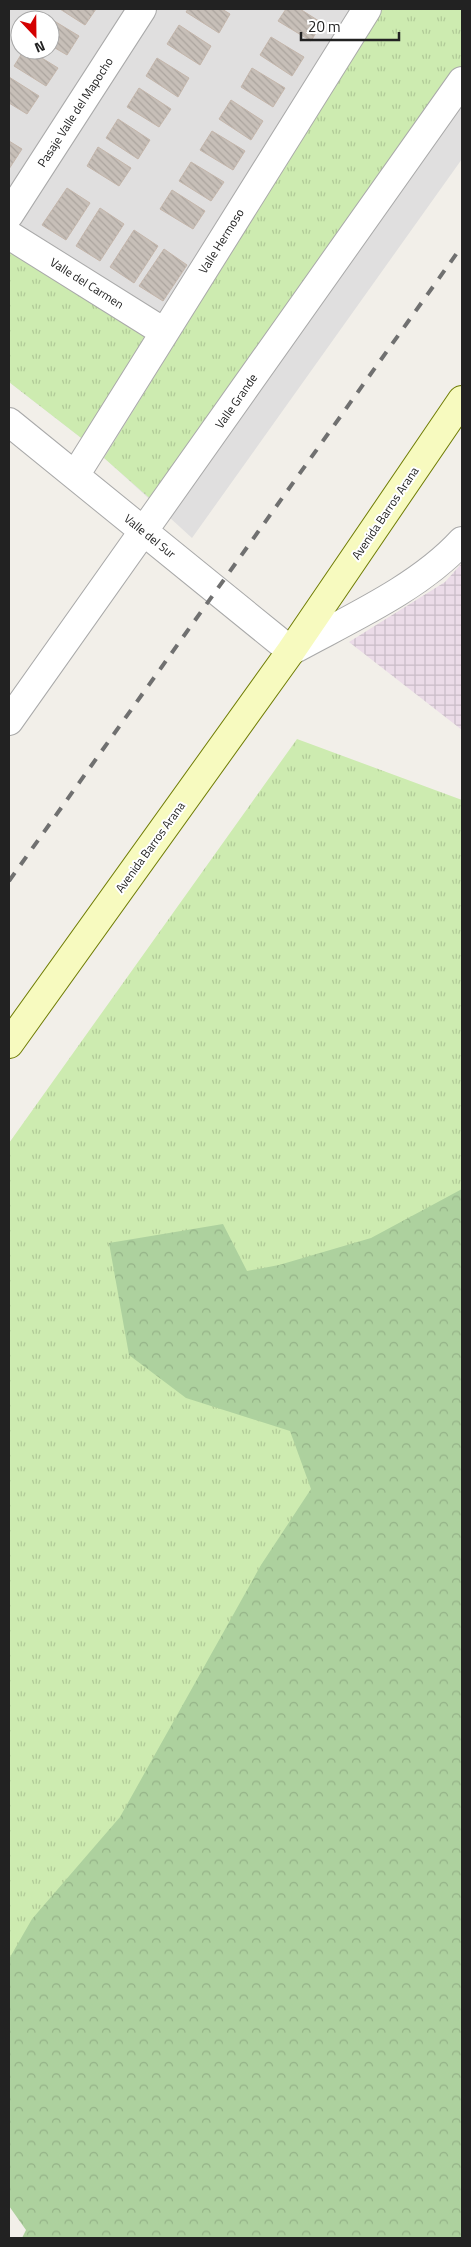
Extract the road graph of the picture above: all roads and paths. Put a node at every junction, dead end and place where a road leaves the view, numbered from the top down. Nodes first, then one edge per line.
1 (142, 9) edge
2 (367, 9) edge
3 (462, 81) edge
4 (9, 215) edge
5 (9, 235) edge
6 (164, 332) junction
7 (462, 400) edge
8 (9, 422) edge
9 (76, 474) junction
10 (144, 532) junction
11 (462, 541) edge
12 (291, 651) junction
13 (9, 721) edge
14 (9, 1044) edge

1 - 4 street, Pasaje Valle del Mapocho
2 - 6 street, Valle Hermoso
3 - 10 street, Valle Grande
5 - 6 street, Valle del Carmen
6 - 9 street, Valle Hermoso
7 - 12 main road, Avenida Barros Arana
8 - 9 street, Valle del Sur
9 - 10 street, Valle del Sur
10 - 12 street, Valle del Sur
10 - 13 street, Valle Grande
11 - 12 street, Avenida Barros Arana
12 - 14 main road, Avenida Barros Arana

